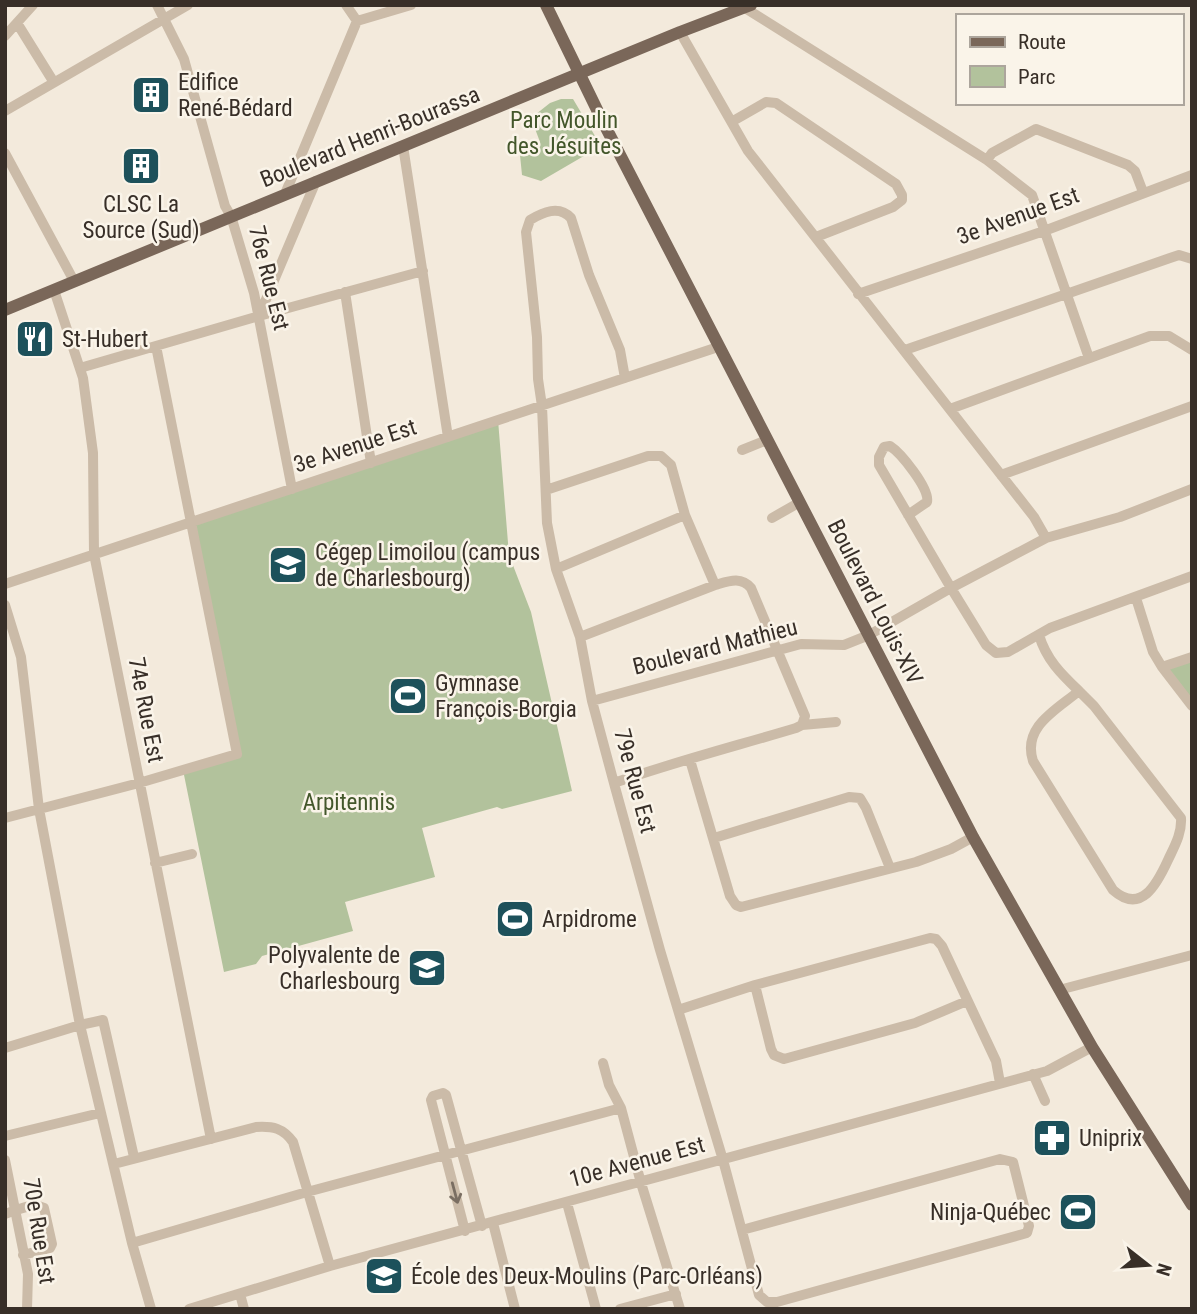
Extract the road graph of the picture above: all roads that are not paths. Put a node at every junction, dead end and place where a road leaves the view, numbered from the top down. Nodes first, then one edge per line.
1 (33, 5) edge
2 (157, 5) edge
3 (188, 5) edge
4 (346, 5) edge
5 (411, 5) edge
6 (546, 5) edge
7 (748, 6) edge
8 (165, 20) junction
9 (357, 21) junction
10 (17, 23) junction
11 (680, 32) junction
12 (5, 36) edge
13 (579, 74) junction
14 (53, 81) junction
15 (5, 111) edge
16 (733, 121) junction
17 (403, 146) junction
18 (5, 153) edge
19 (987, 160) junction
20 (10, 172) edge
21 (1192, 175) edge
22 (316, 181) junction
23 (1143, 192) junction
24 (285, 194) junction
25 (231, 216) junction
26 (1044, 231) junction
27 (816, 237) junction
28 (1192, 259) edge
29 (423, 271) junction
30 (74, 281) junction
31 (54, 290) junction
32 (345, 292) junction
33 (1067, 293) junction
34 (858, 294) junction
35 (5, 310) edge
36 (259, 316) junction
37 (156, 346) junction
38 (718, 347) junction
39 (905, 350) junction
40 (1192, 350) edge
41 (1089, 358) junction
42 (80, 368) junction
43 (625, 378) junction
44 (542, 405) junction
45 (1192, 406) edge
46 (950, 409) junction
47 (448, 437) junction
48 (767, 440) junction
49 (742, 450) dead end
50 (371, 463) junction
51 (1001, 475) junction
52 (292, 489) junction
53 (546, 489) junction
54 (1192, 489) edge
55 (800, 502) junction
56 (685, 515) junction
57 (908, 515) junction
58 (772, 518) dead end
59 (191, 522) junction
60 (1046, 538) junction
61 (94, 554) junction
62 (556, 569) junction
63 (1192, 576) edge
64 (5, 584) edge
65 (715, 585) junction
66 (951, 588) junction
67 (1136, 598) junction
68 (5, 605) edge
69 (869, 635) junction
70 (1039, 635) junction
71 (580, 637) junction
72 (778, 650) junction
73 (1192, 657) edge
74 (1162, 667) junction
75 (1079, 691) junction
76 (592, 701) junction
77 (1192, 706) edge
78 (835, 722) dead end
79 (802, 725) junction
80 (690, 761) junction
81 (139, 783) junction
82 (614, 783) junction
83 (39, 809) junction
84 (5, 818) edge
85 (973, 836) junction
86 (714, 838) junction
87 (192, 854) dead end
88 (155, 863) junction
89 (890, 869) junction
90 (1192, 955) edge
91 (755, 985) junction
92 (1059, 990) junction
93 (968, 1001) junction
94 (678, 1010) junction
95 (79, 1025) junction
96 (1092, 1047) junction
97 (5, 1048) edge
98 (603, 1063) dead end
99 (1033, 1074) junction
100 (1000, 1083) junction
101 (1045, 1101) dead end
102 (621, 1108) junction
103 (100, 1113) junction
104 (5, 1136) edge
105 (211, 1139) junction
106 (462, 1150) junction
107 (445, 1154) junction
108 (134, 1157) junction
109 (5, 1160) edge
110 (723, 1160) junction
111 (114, 1164) junction
112 (641, 1183) junction
113 (307, 1192) junction
114 (567, 1203) junction
115 (1192, 1205) edge
116 (11, 1212) edge
117 (488, 1224) junction
118 (742, 1230) junction
119 (465, 1231) junction
120 (132, 1243) junction
121 (23, 1255) junction
122 (330, 1266) junction
123 (240, 1294) junction
124 (676, 1294) junction
125 (27, 1309) edge
126 (151, 1309) edge
127 (189, 1309) edge
128 (244, 1309) edge
129 (515, 1309) edge
130 (596, 1309) edge
131 (620, 1309) edge
132 (680, 1309) edge

1 - 10 street
2 - 8 street, 76e Rue Est
3 - 8 street
4 - 9 street
5 - 9 street
6 - 13 main road, Boulevard Louis-XIV
7 - 11 main road, Boulevard Henri-Bourassa
7 - 19 street
8 - 14 street
8 - 25 street, 76e Rue Est
9 - 24 street
10 - 12 street
10 - 14 street
11 - 13 main road, Boulevard Henri-Bourassa
11 - 16 street
13 - 17 main road, Boulevard Henri-Bourassa
13 - 38 main road, Boulevard Louis-XIV
14 - 15 street
16 - 27 street
16 - 27 street
17 - 22 main road, Boulevard Henri-Bourassa
17 - 29 street
18 - 20 street
19 - 23 street
19 - 26 street
20 - 30 street
21 - 23 street, 3e Avenue Est
22 - 24 main road, Boulevard Henri-Bourassa
22 - 36 street
23 - 26 street, 3e Avenue Est
24 - 25 main road, Boulevard Henri-Bourassa
25 - 30 main road, Boulevard Henri-Bourassa
25 - 36 street, 76e Rue Est
26 - 33 street
26 - 34 street, 3e Avenue Est
27 - 34 street
28 - 33 street
29 - 32 street
29 - 47 street
30 - 31 main road, Boulevard Henri-Bourassa
31 - 35 main road, Boulevard Henri-Bourassa
31 - 42 street, 74e Rue Est
32 - 36 street
32 - 50 street
33 - 39 street
33 - 41 street
34 - 39 street
36 - 37 street
36 - 52 street, 76e Rue Est
37 - 42 street
37 - 59 street
38 - 43 street, 3e Avenue Est
38 - 48 main road, Boulevard Louis-XIV
39 - 46 street
40 - 41 street
41 - 46 street
42 - 61 street, 74e Rue Est
43 - 44 street, 3e Avenue Est
43 - 44 street, 79e Rue Est
44 - 47 street, 3e Avenue Est
44 - 53 street, 79e Rue Est
45 - 51 street
46 - 51 street
47 - 50 street, 3e Avenue Est
48 - 49 street
48 - 55 main road, Boulevard Louis-XIV
50 - 52 street, 3e Avenue Est
51 - 60 street
52 - 59 street, 3e Avenue Est
53 - 56 street
53 - 62 street, 79e Rue Est
54 - 60 street, Boulevard Mathieu
55 - 58 street
55 - 69 main road, Boulevard Louis-XIV
56 - 62 street
56 - 65 street
57 - 57 street
57 - 66 street
59 - 61 street, 3e Avenue Est
59 - 81 street
60 - 66 street, Boulevard Mathieu
61 - 64 street, 3e Avenue Est
61 - 81 street, 74e Rue Est
62 - 71 street, 79e Rue Est
63 - 67 street
65 - 71 street
65 - 72 street
66 - 69 street, Boulevard Mathieu
66 - 70 street
67 - 70 street
67 - 74 street
68 - 83 street
69 - 72 street, Boulevard Mathieu
69 - 85 main road, Boulevard Louis-XIV
70 - 75 street
71 - 76 street, 79e Rue Est
72 - 76 street, Boulevard Mathieu
72 - 79 street
73 - 74 street
74 - 77 street
75 - 75 street
76 - 82 street, 79e Rue Est
78 - 79 street
79 - 80 street
80 - 82 street
80 - 86 street
81 - 83 street
81 - 88 street, 74e Rue Est
82 - 94 street, 79e Rue Est
83 - 84 street
83 - 95 street
85 - 89 street
85 - 92 main road, Boulevard Louis-XIV
86 - 89 street
86 - 89 street
87 - 88 street
88 - 105 street, 74e Rue Est
90 - 92 street
91 - 93 street
91 - 93 street
91 - 94 street
92 - 96 main road, Boulevard Louis-XIV
93 - 100 street
94 - 110 street, 79e Rue Est
95 - 97 street
95 - 103 street
95 - 108 street
96 - 99 street, 10e Avenue Est
96 - 115 main road, Boulevard Louis-XIV
98 - 102 street
99 - 100 street, 10e Avenue Est
99 - 101 street
100 - 110 street, 10e Avenue Est
102 - 106 street
102 - 112 street
103 - 104 street
103 - 111 street
105 - 108 street
105 - 113 street
106 - 107 street
106 - 107 street
106 - 117 street
107 - 113 street
107 -> 119 street
108 - 111 street
109 - 116 street, 70e Rue Est
110 - 112 street, 10e Avenue Est
110 - 118 street, 79e Rue Est
111 - 120 street
112 - 114 street, 10e Avenue Est
112 - 124 street
113 - 120 street
113 - 122 street
114 - 117 street, 10e Avenue Est
114 - 130 street
116 - 121 street, 70e Rue Est
116 - 121 street
117 - 119 street, 10e Avenue Est
117 - 129 street
118 - 118 street, 79e Rue Est
119 - 122 street, 10e Avenue Est
120 - 126 street
121 - 125 street, 70e Rue Est
122 - 123 street, 10e Avenue Est
123 - 127 street, 10e Avenue Est
123 - 128 street
124 - 131 street
124 - 132 street

